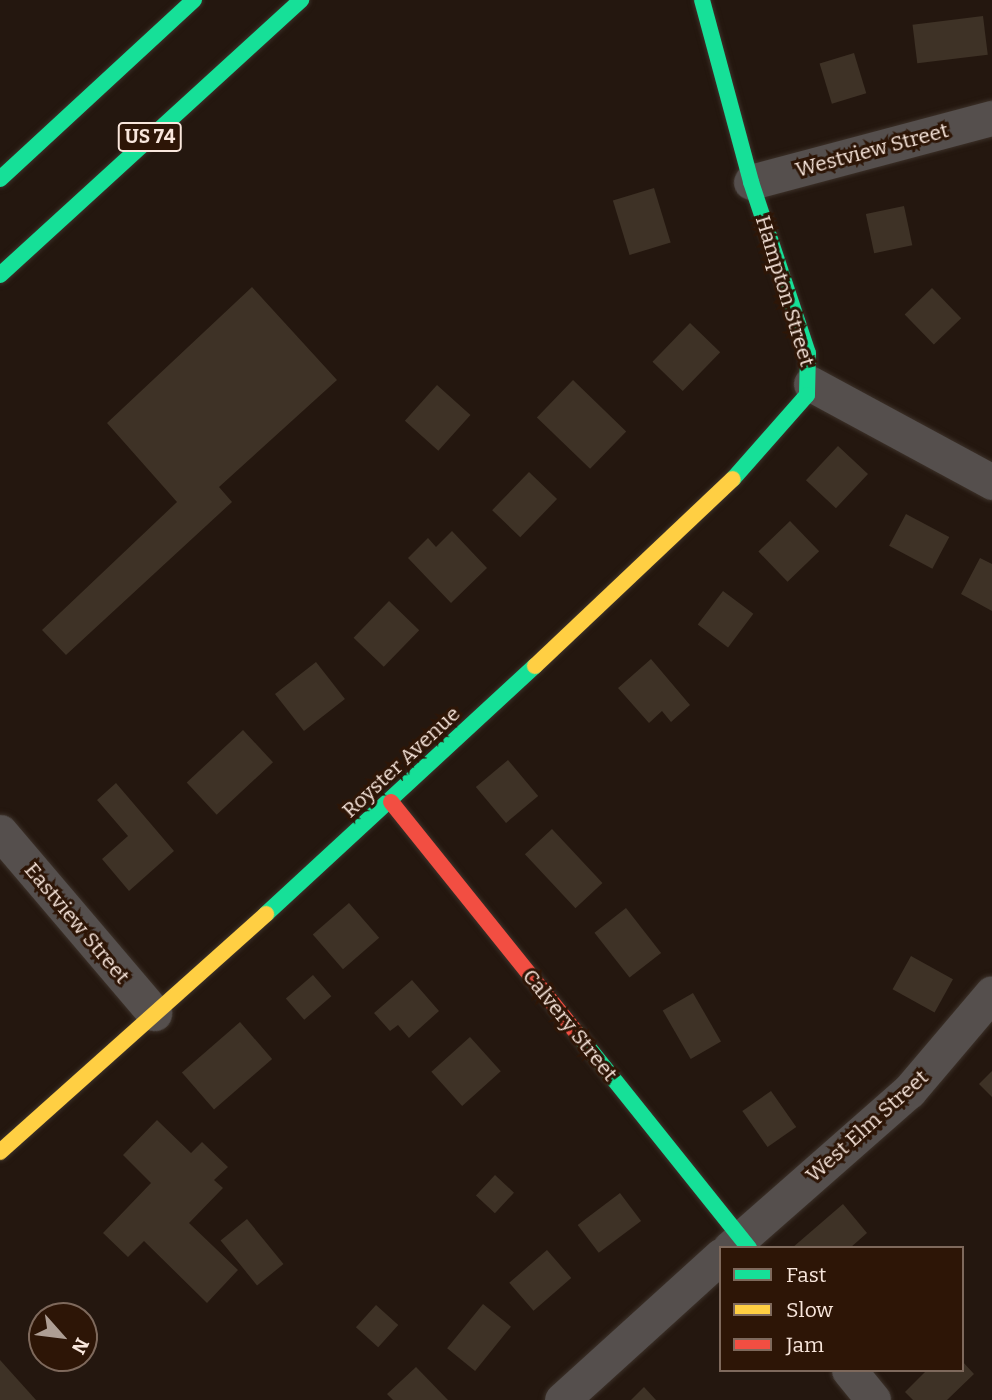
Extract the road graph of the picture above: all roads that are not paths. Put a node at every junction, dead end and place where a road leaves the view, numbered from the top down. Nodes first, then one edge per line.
1 (301, 0) edge
2 (702, 0) edge
3 (187, 2) edge
4 (992, 118) edge
5 (0, 179) edge
6 (751, 182) junction
7 (0, 275) edge
8 (811, 384) junction
9 (992, 482) edge
10 (391, 802) junction
11 (0, 832) edge
12 (992, 993) edge
13 (154, 1013) junction
14 (0, 1152) edge
15 (734, 1246) edge
16 (736, 1246) edge
17 (719, 1261) edge
18 (851, 1372) edge
19 (562, 1400) edge
20 (873, 1400) edge

1 - 7 main road, US 74
2 - 6 main road, Hampton Street
3 - 5 main road
4 - 6 street, Westview Street
6 - 8 main road, Hampton Street
8 - 9 street, Hampton Street
8 - 10 main road, Royster Avenue
10 - 13 main road, Royster Avenue
10 - 15 main road, Calvery Street
11 - 13 street, Eastview Street
12 - 16 street, West Elm Street
13 - 14 main road, Royster Avenue
17 - 19 street, West Elm Street
18 - 20 street

